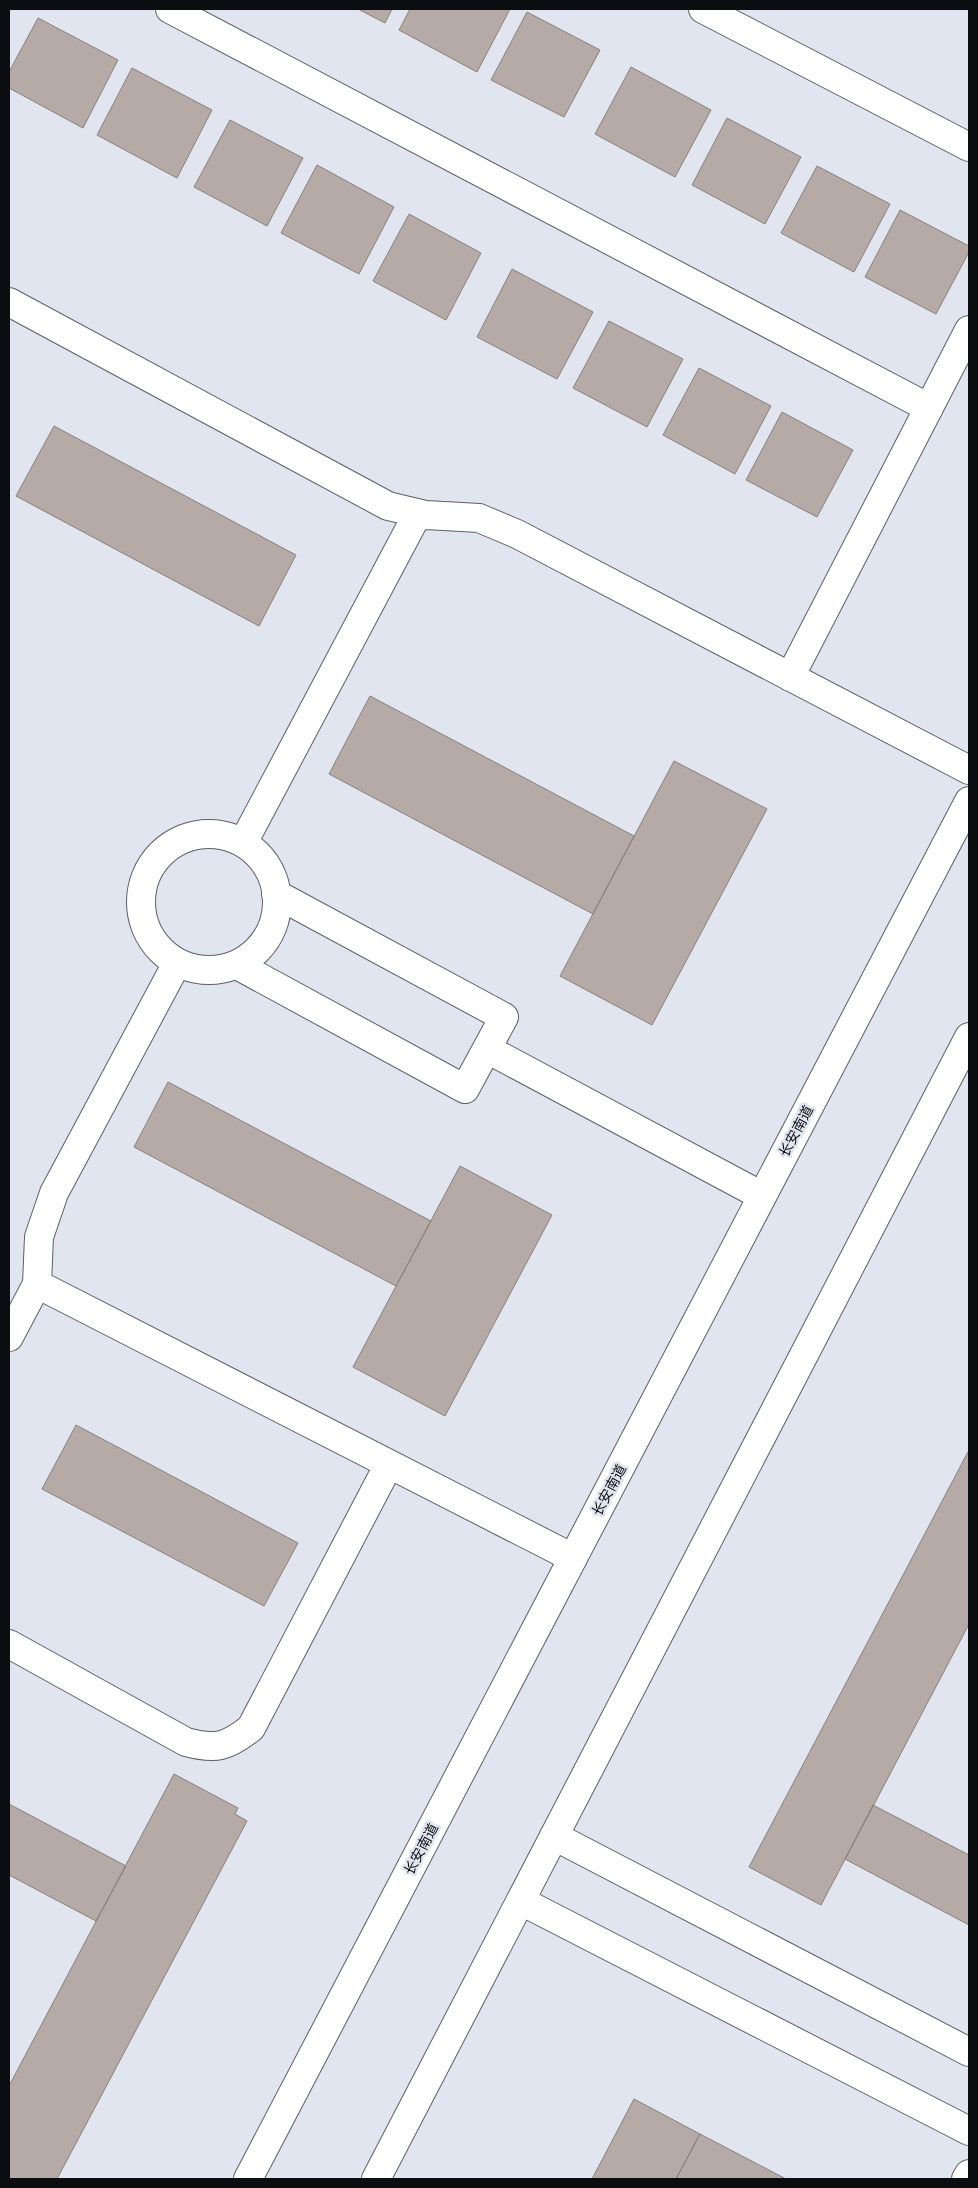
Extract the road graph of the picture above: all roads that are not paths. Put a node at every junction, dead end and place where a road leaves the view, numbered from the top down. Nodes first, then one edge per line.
1 (170, 9) edge
2 (703, 9) edge
3 (969, 147) edge
4 (9, 302) edge
5 (969, 330) edge
6 (929, 408) junction
7 (418, 512) junction
8 (790, 677) junction
9 (969, 770) edge
10 (969, 801) edge
11 (243, 843) junction
12 (276, 894) junction
13 (177, 963) junction
14 (236, 965) junction
15 (969, 1037) edge
16 (487, 1049) junction
17 (762, 1196) junction
18 (37, 1284) junction
19 (9, 1337) edge
20 (389, 1464) junction
21 (573, 1558) junction
22 (9, 1644) edge
23 (554, 1836) junction
24 (521, 1901) junction
25 (969, 2052) edge
26 (969, 2131) edge
27 (969, 2174) edge
28 (248, 2179) edge
29 (376, 2179) edge
30 (966, 2179) edge

1 - 6 main road
2 - 3 main road
4 - 7 main road
5 - 6 main road
6 - 8 main road
7 - 8 main road
7 - 11 main road
8 - 9 main road
10 - 17 main road, 长安南道
11 - 12 main road
11 - 13 main road
12 - 14 main road
12 - 16 main road
13 - 14 main road
13 - 18 main road
14 - 16 main road
15 - 23 main road
16 - 17 main road
17 - 21 main road, 长安南道
18 - 19 main road
18 - 20 main road
20 - 21 main road
20 - 22 main road
21 - 28 main road, 长安南道
23 - 24 main road
23 - 25 main road
24 - 26 main road
24 - 29 main road
27 - 30 main road

